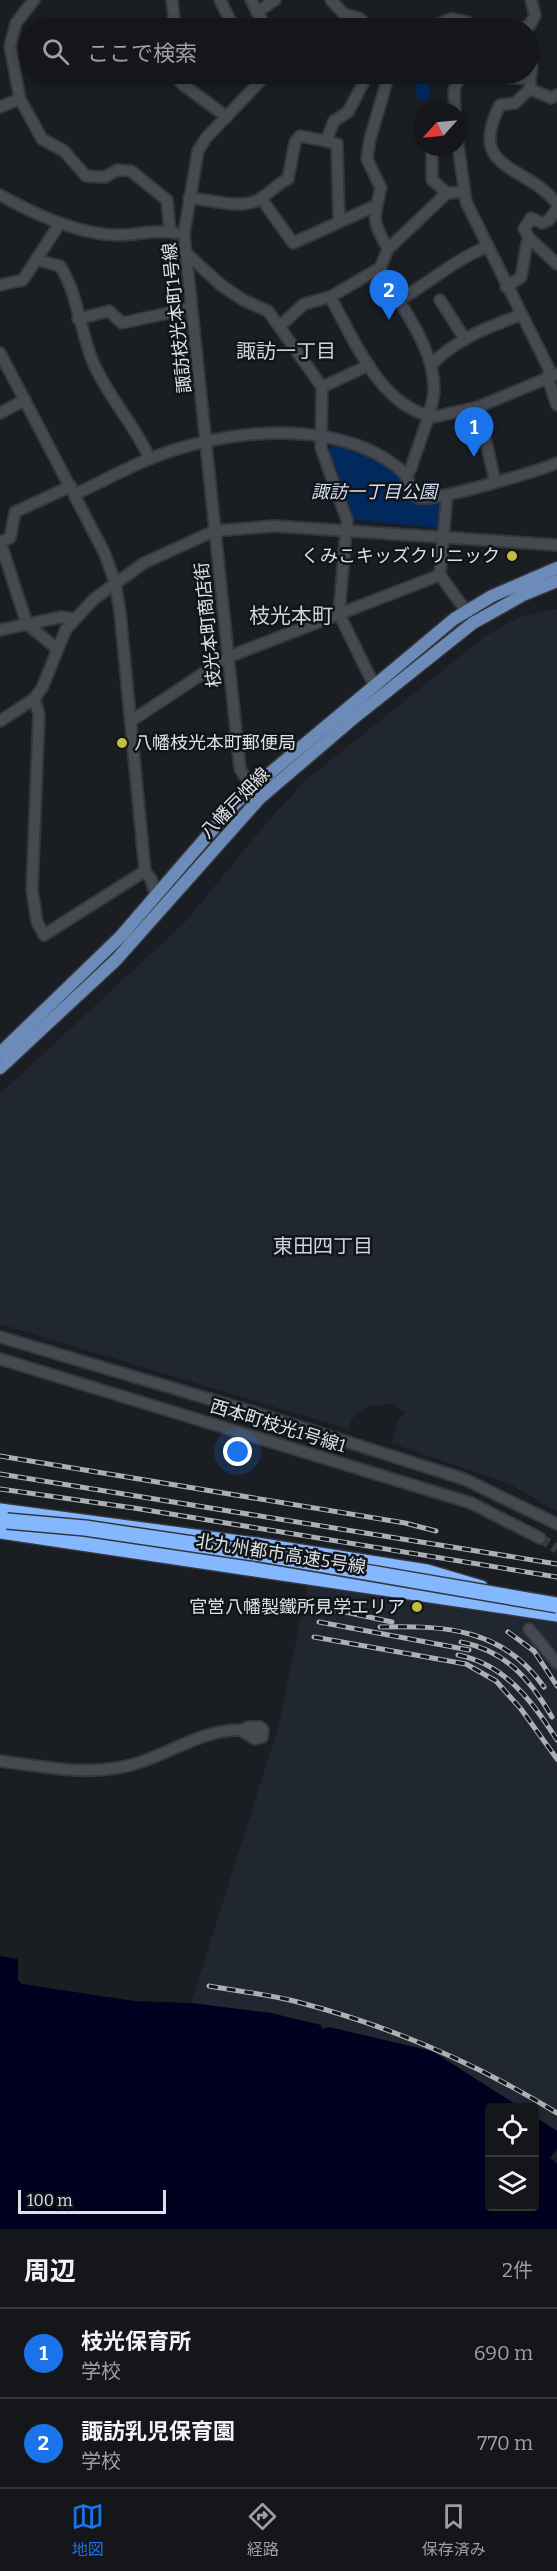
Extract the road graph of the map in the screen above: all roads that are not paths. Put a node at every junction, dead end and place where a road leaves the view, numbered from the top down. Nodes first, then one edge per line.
1 (34, 0) edge
2 (172, 0) edge
3 (220, 0) edge
4 (251, 0) edge
5 (275, 0) edge
6 (331, 0) edge
7 (531, 0) edge
8 (257, 12) junction
9 (20, 18) edge
10 (174, 18) edge
11 (229, 18) edge
12 (260, 18) edge
13 (359, 18) edge
14 (534, 18) edge
15 (18, 20) edge
16 (182, 84) edge
17 (255, 84) edge
18 (363, 84) edge
19 (386, 84) edge
20 (457, 84) edge
21 (530, 84) joint
22 (557, 95) edge
23 (20, 99) junction
24 (455, 102) edge
25 (0, 107) edge
26 (227, 117) junction
27 (326, 141) junction
28 (432, 156) edge
29 (459, 156) edge
30 (463, 192) junction
31 (447, 193) junction
32 (0, 195) edge
33 (189, 198) junction
34 (261, 198) junction
35 (557, 204) edge
36 (375, 206) junction
37 (557, 209) edge
38 (339, 221) junction
39 (60, 223) junction
40 (170, 232) junction
41 (184, 234) junction
42 (530, 239) junction
43 (487, 247) junction
44 (388, 249) junction
45 (185, 252) junction
46 (37, 260) junction
47 (557, 264) edge
48 (380, 268) junction
49 (0, 285) edge
50 (506, 287) junction
51 (330, 297) junction
52 (440, 300) dead end
53 (397, 301) junction
54 (191, 308) junction
55 (521, 315) junction
56 (78, 320) junction
57 (280, 326) junction
58 (465, 339) junction
59 (0, 352) edge
60 (369, 365) junction
61 (431, 365) junction
62 (552, 376) edge
63 (322, 387) junction
64 (25, 400) junction
65 (557, 405) edge
66 (478, 407) junction
67 (0, 413) edge
68 (427, 416) junction
69 (320, 438) junction
70 (206, 442) junction
71 (150, 459) junction
72 (557, 463) edge
73 (406, 477) junction
74 (495, 481) junction
75 (73, 490) junction
76 (447, 495) junction
77 (346, 529) junction
78 (214, 531) junction
79 (443, 538) junction
80 (0, 542) edge
81 (557, 545) edge
82 (557, 568) edge
83 (440, 575) junction
84 (115, 582) junction
85 (557, 582) edge
86 (466, 611) junction
87 (339, 615) junction
88 (74, 619) junction
89 (27, 624) junction
90 (0, 630) edge
91 (57, 648) junction
92 (228, 657) junction
93 (374, 686) junction
94 (34, 699) junction
95 (0, 721) edge
96 (131, 721) junction
97 (256, 794) junction
98 (145, 871) junction
99 (156, 896) junction
100 (0, 1053) edge
101 (0, 1068) edge
102 (0, 1337) edge
103 (0, 1359) edge
104 (392, 1457) junction
105 (386, 1476) junction
106 (3, 1519) edge
107 (557, 1524) edge
108 (540, 1538) tunnel mouth
109 (557, 1605) edge
110 (557, 1614) edge
111 (529, 1629) dead end
112 (557, 1663) edge
113 (241, 1730) dead end
114 (0, 1761) edge

1 - 9 street
2 - 10 street
3 - 11 street
4 - 8 street
5 - 8 street
6 - 13 street
7 - 14 street
8 - 12 street
15 - 23 street
16 - 26 street
17 - 26 street, 諏訪枝光本町1号線
18 - 27 street
19 - 36 street
20 - 24 street
21 - 22 street
21 - 35 street
23 - 25 street
23 - 40 street
26 - 33 street, 諏訪枝光本町1号線
27 - 34 street
27 - 38 street
28 - 31 street
29 - 30 street
30 - 31 street
30 - 43 street
31 - 44 street
32 - 39 street
33 - 34 street
33 - 41 street, 諏訪枝光本町1号線
34 - 38 street
36 - 38 street
36 - 44 street
37 - 42 street
39 - 40 street
39 - 46 street
40 - 41 street
41 - 45 street, 諏訪枝光本町1号線
42 - 47 street
42 - 50 street
43 - 50 street
43 - 53 street
44 - 48 street
45 - 54 street, 諏訪枝光本町1号線
45 - 57 street
46 - 49 street
46 - 56 street
48 - 51 street
48 - 53 street
50 - 55 street
51 - 57 street
51 - 60 street
52 - 58 street
53 - 61 street
54 - 56 street
54 - 70 street, 諏訪枝光本町1号線
55 - 58 street
55 - 62 street
56 - 71 street
57 - 63 street
58 - 61 street
59 - 64 street
60 - 63 street
60 - 68 street
61 - 68 street
62 - 65 street
62 - 66 street
63 - 69 street
64 - 67 street
64 - 75 street
66 - 68 street
66 - 74 street
68 - 73 street
69 - 70 street
69 - 73 street
69 - 77 street
70 - 71 street
70 - 78 street, 枝光本町商店街
71 - 75 street
72 - 74 street
73 - 76 street
74 - 76 street
75 - 80 street
75 - 84 street
76 - 79 street
77 - 78 street
77 - 79 street
77 - 87 street
78 - 84 street
78 - 92 street, 枝光本町商店街
79 - 81 street
79 - 83 street
80 - 89 street
82 - 86 main road, 八幡戸畑線
83 - 86 street
83 - 87 street
84 - 88 street
84 - 96 street
85 - 97 main road, 八幡戸畑線
86 - 93 main road, 八幡戸畑線
87 - 92 street
87 - 93 street
88 - 89 street
88 - 91 street
89 - 90 street
89 - 91 street
91 - 94 street
92 - 96 street
92 - 97 street, 枝光本町商店街
93 - 97 main road, 八幡戸畑線
94 - 95 street
94 - 98 street
96 - 98 street
97 - 99 main road, 八幡戸畑線
97 - 101 main road, 八幡戸畑線
98 - 99 street
99 - 100 main road, 八幡戸畑線
102 - 104 street, 西本町枝光1号線1
103 - 105 street, 西本町枝光1号線1
104 - 105 street
104 - 107 street, 西本町枝光1号線1
105 - 108 street, 西本町枝光1号線1
106 - 109 highway, bridge
106 - 110 highway, 北九州都市高速5号線
111 - 112 street
113 - 114 street

